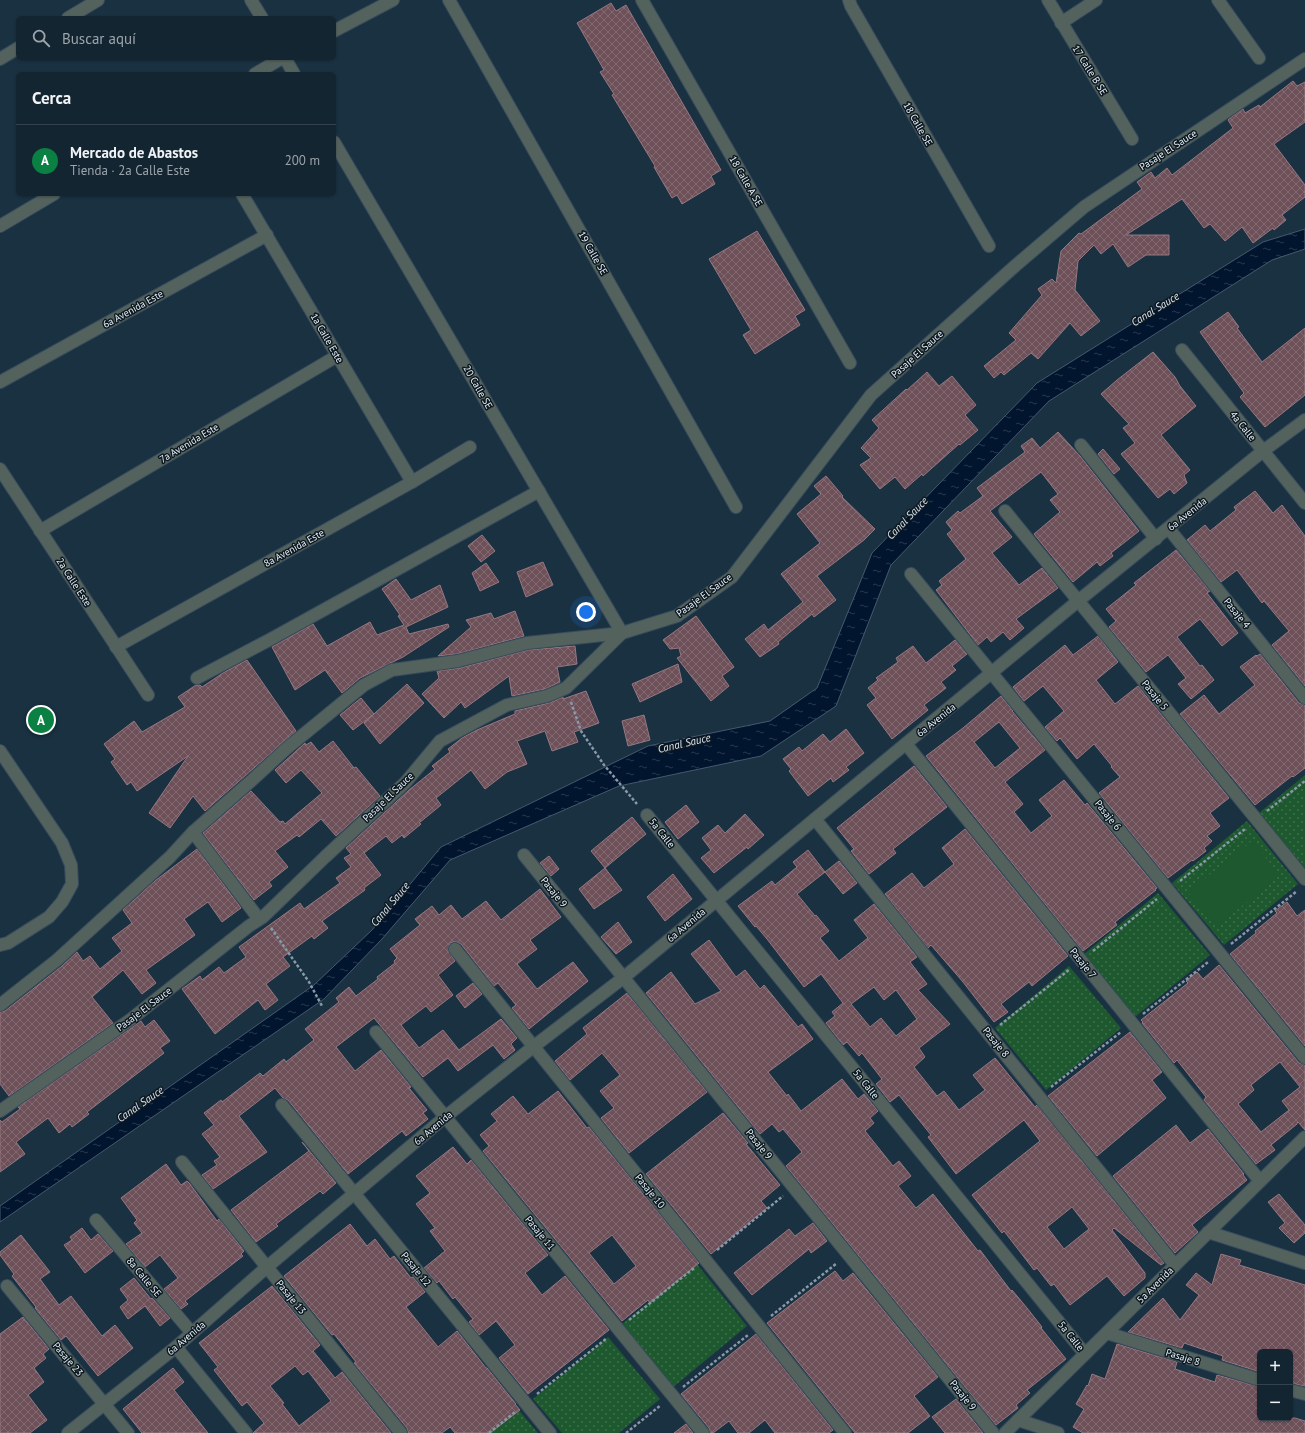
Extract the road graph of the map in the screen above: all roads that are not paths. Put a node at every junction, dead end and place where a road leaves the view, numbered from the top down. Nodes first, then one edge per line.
1 (98, 0) edge
2 (251, 0) edge
3 (393, 0) edge
4 (449, 0) edge
5 (642, 0) edge
6 (849, 0) edge
7 (1048, 0) edge
8 (1096, 0) edge
9 (1218, 0) edge
10 (71, 16) edge
11 (261, 16) edge
12 (1061, 23) junction
13 (336, 30) edge
14 (16, 49) edge
15 (1259, 58) dead end
16 (0, 59) edge
17 (1305, 59) edge
18 (280, 60) edge
19 (285, 60) edge
20 (259, 72) edge
21 (293, 72) edge
22 (1132, 139) dead end
23 (336, 145) edge
24 (51, 196) edge
25 (243, 196) edge
26 (0, 226) edge
27 (267, 235) junction
28 (989, 246) dead end
29 (1182, 350) dead end
30 (337, 356) junction
31 (850, 363) dead end
32 (0, 382) edge
33 (1305, 420) edge
34 (1081, 445) dead end
35 (470, 447) dead end
36 (1264, 451) junction
37 (0, 469) edge
38 (412, 482) junction
39 (539, 491) junction
40 (1305, 503) edge
41 (736, 507) dead end
42 (1005, 511) dead end
43 (1169, 529) junction
44 (40, 531) junction
45 (1156, 539) junction
46 (911, 574) dead end
47 (1078, 601) junction
48 (622, 633) junction
49 (116, 647) junction
50 (993, 673) junction
51 (197, 678) dead end
52 (148, 695) dead end
53 (1305, 698) edge
54 (906, 744) junction
55 (0, 752) edge
56 (647, 815) road end
57 (815, 819) junction
58 (193, 832) junction
59 (524, 855) dead end
60 (1305, 879) edge
61 (716, 900) junction
62 (261, 918) junction
63 (0, 945) edge
64 (455, 949) dead end
65 (623, 978) junction
66 (0, 1005) edge
67 (376, 1032) dead end
68 (533, 1047) junction
69 (1305, 1058) edge
70 (282, 1105) dead end
71 (0, 1111) edge
72 (445, 1117) junction
73 (1304, 1138) edge
74 (182, 1162) dead end
75 (1260, 1181) junction
76 (356, 1194) junction
77 (96, 1220) dead end
78 (1208, 1232) junction
79 (1305, 1263) edge
80 (1175, 1265) junction
81 (267, 1267) junction
82 (7, 1286) dead end
83 (192, 1333) junction
84 (1107, 1333) junction
85 (176, 1346) junction
86 (1085, 1354) junction
87 (1257, 1379) edge
88 (1293, 1391) edge
89 (1305, 1394) edge
90 (105, 1404) junction
91 (1018, 1420) junction
92 (68, 1433) edge
93 (128, 1433) edge
94 (246, 1433) edge
95 (401, 1433) edge
96 (550, 1433) edge
97 (703, 1433) edge
98 (845, 1433) edge
99 (993, 1433) edge
100 (1005, 1433) edge
101 (1058, 1433) edge

1 - 10 street
2 - 11 street
3 - 13 street
4 - 41 street, 19 Calle SE
5 - 31 street, 18 Calle A SE
6 - 28 street, 18 Calle SE
7 - 12 street, 17 Calle B SE
8 - 12 street
9 - 15 street
12 - 22 street, 17 Calle B SE
14 - 16 street
17 - 48 street, Pasaje El Sauce
18 - 20 street
19 - 21 street
23 - 39 street, 20 Calle SE
24 - 26 street
25 - 27 street, 1a Calle Este
27 - 30 street, 1a Calle Este
27 - 32 street, 6a Avenida Este
29 - 36 street, 4a Calle
30 - 38 street, 1a Calle Este
30 - 44 street, 7a Avenida Este
33 - 36 street, 6a Avenida
34 - 45 street
35 - 38 street, 8a Avenida Este
36 - 40 street, 4a Calle
36 - 43 street, 6a Avenida
37 - 44 street, 2a Calle Este
38 - 49 street, 8a Avenida Este
39 - 48 street, 20 Calle SE
39 - 51 street
42 - 47 street, Pasaje 5
43 - 45 street, 6a Avenida
43 - 53 street, Pasaje 4
44 - 49 street, 2a Calle Este
45 - 47 street, 6a Avenida
46 - 50 street, Pasaje 6
47 - 50 street, 6a Avenida
47 - 60 street, Pasaje 5
48 - 58 street
48 - 62 street, Pasaje El Sauce
49 - 52 street, 2a Calle Este
50 - 54 street, 6a Avenida
50 - 69 street, Pasaje 6
54 - 57 street, 6a Avenida
54 - 75 street, Pasaje 7
55 - 63 street
56 - 61 street, 5a Calle
57 - 61 street, 6a Avenida
57 - 80 street, Pasaje 8
58 - 62 street
58 - 66 street
59 - 65 street, Pasaje 9
61 - 65 street, 6a Avenida
61 - 86 street, 5a Calle
62 - 71 street, Pasaje El Sauce
64 - 68 street, Pasaje 10
65 - 68 street, 6a Avenida
65 - 99 street, Pasaje 9
67 - 72 street, Pasaje 11
68 - 72 street, 6a Avenida
68 - 98 street, Pasaje 10
70 - 76 street, Pasaje 12
72 - 76 street, 6a Avenida
72 - 97 street, Pasaje 11
73 - 75 street, 5a Avenida
74 - 81 street, Pasaje 13
75 - 78 street, 5a Avenida
76 - 81 street, 6a Avenida
76 - 96 street, Pasaje 12
77 - 83 street, 8a Calle SE
78 - 79 street
78 - 80 street, 5a Avenida
80 - 84 street, 5a Avenida
81 - 83 street, 6a Avenida
81 - 95 street, Pasaje 13
82 - 90 street, Pasaje 23
83 - 85 street, 6a Avenida
84 - 86 street, 5a Avenida
84 - 87 street, Pasaje 8
85 - 90 street, 6a Avenida
85 - 94 street
86 - 91 street, 5a Avenida
88 - 89 street
90 - 92 street, 6a Avenida
90 - 93 street, Pasaje 23
91 - 100 street, 5a Avenida
91 - 101 street

